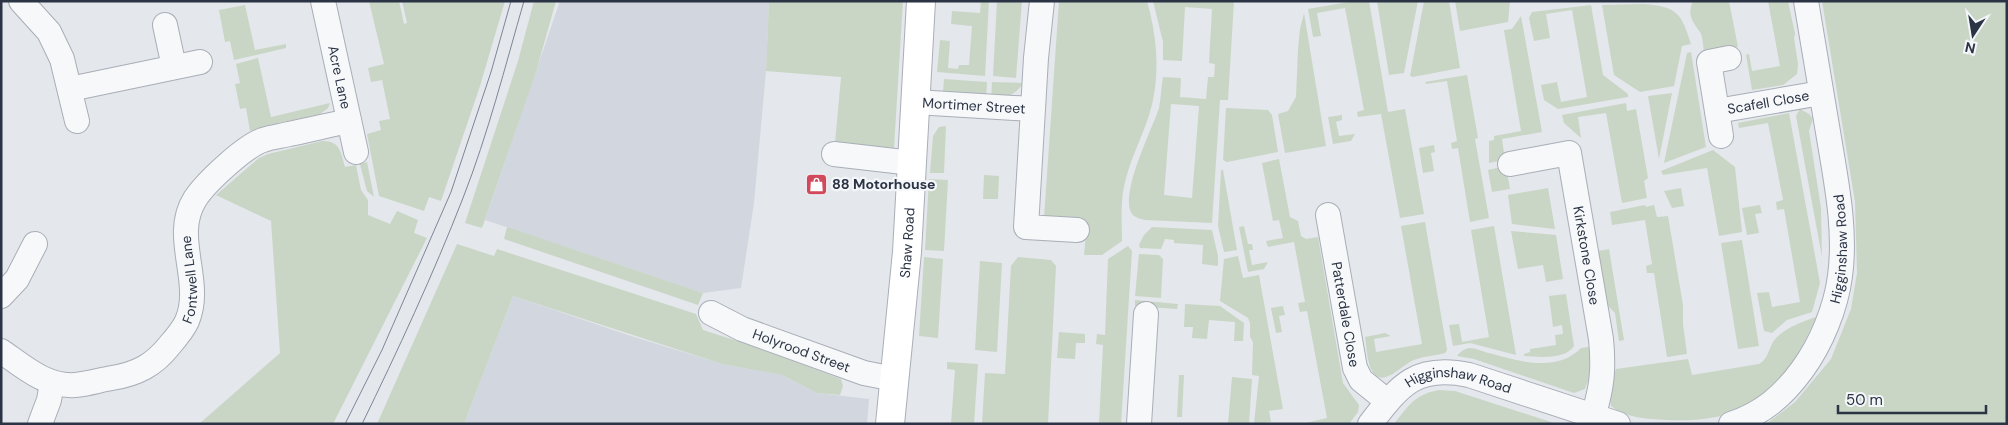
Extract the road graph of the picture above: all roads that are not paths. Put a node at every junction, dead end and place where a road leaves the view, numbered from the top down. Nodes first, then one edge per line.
1 (21, 1) edge
2 (324, 1) edge
3 (922, 1) edge
4 (1042, 1) edge
5 (1806, 1) edge
6 (165, 25) dead end
7 (1729, 58) dead end
8 (200, 62) dead end
9 (174, 67) junction
10 (70, 89) junction
11 (1821, 93) junction
12 (915, 102) junction
13 (1032, 109) junction
14 (1717, 111) junction
15 (77, 121) dead end
16 (348, 121) junction
17 (1721, 136) dead end
18 (356, 152) dead end
19 (834, 154) dead end
20 (912, 163) junction
21 (1510, 164) dead end
22 (1328, 215) dead end
23 (1077, 230) dead end
24 (35, 244) dead end
25 (1, 296) edge
26 (711, 313) dead end
27 (1146, 314) dead end
28 (1, 351) edge
29 (894, 378) junction
30 (52, 383) junction
31 (1387, 401) junction
32 (1593, 417) junction
33 (40, 424) edge
34 (890, 424) edge
35 (1139, 424) edge
36 (1370, 424) edge
37 (1618, 424) edge
38 (1731, 424) edge

1 - 10 street
2 - 16 street, Acre Lane
3 - 12 main road, Shaw Road
4 - 13 street, Mortimer Street
5 - 11 street, Higginshaw Road
6 - 9 street
7 - 14 street, Scafell Close
8 - 9 street
9 - 10 street
10 - 15 street
11 - 14 street, Scafell Close
11 - 38 street, Higginshaw Road
12 - 13 street, Mortimer Street
12 - 20 main road, Shaw Road
13 - 23 street, Mortimer Street
14 - 17 street, Scafell Close
16 - 18 street, Acre Lane
16 - 30 street, Fontwell Lane
19 - 20 street
20 - 29 main road, Shaw Road
21 - 32 street, Kirkstone Close
22 - 31 street, Patterdale Close
24 - 25 street
26 - 29 street, Holyrood Street
27 - 35 street
28 - 30 street, Fontwell Lane
29 - 34 main road, Shaw Road
30 - 33 street
31 - 32 street, Higginshaw Road
31 - 36 street, Higginshaw Road
32 - 37 street, Higginshaw Road

